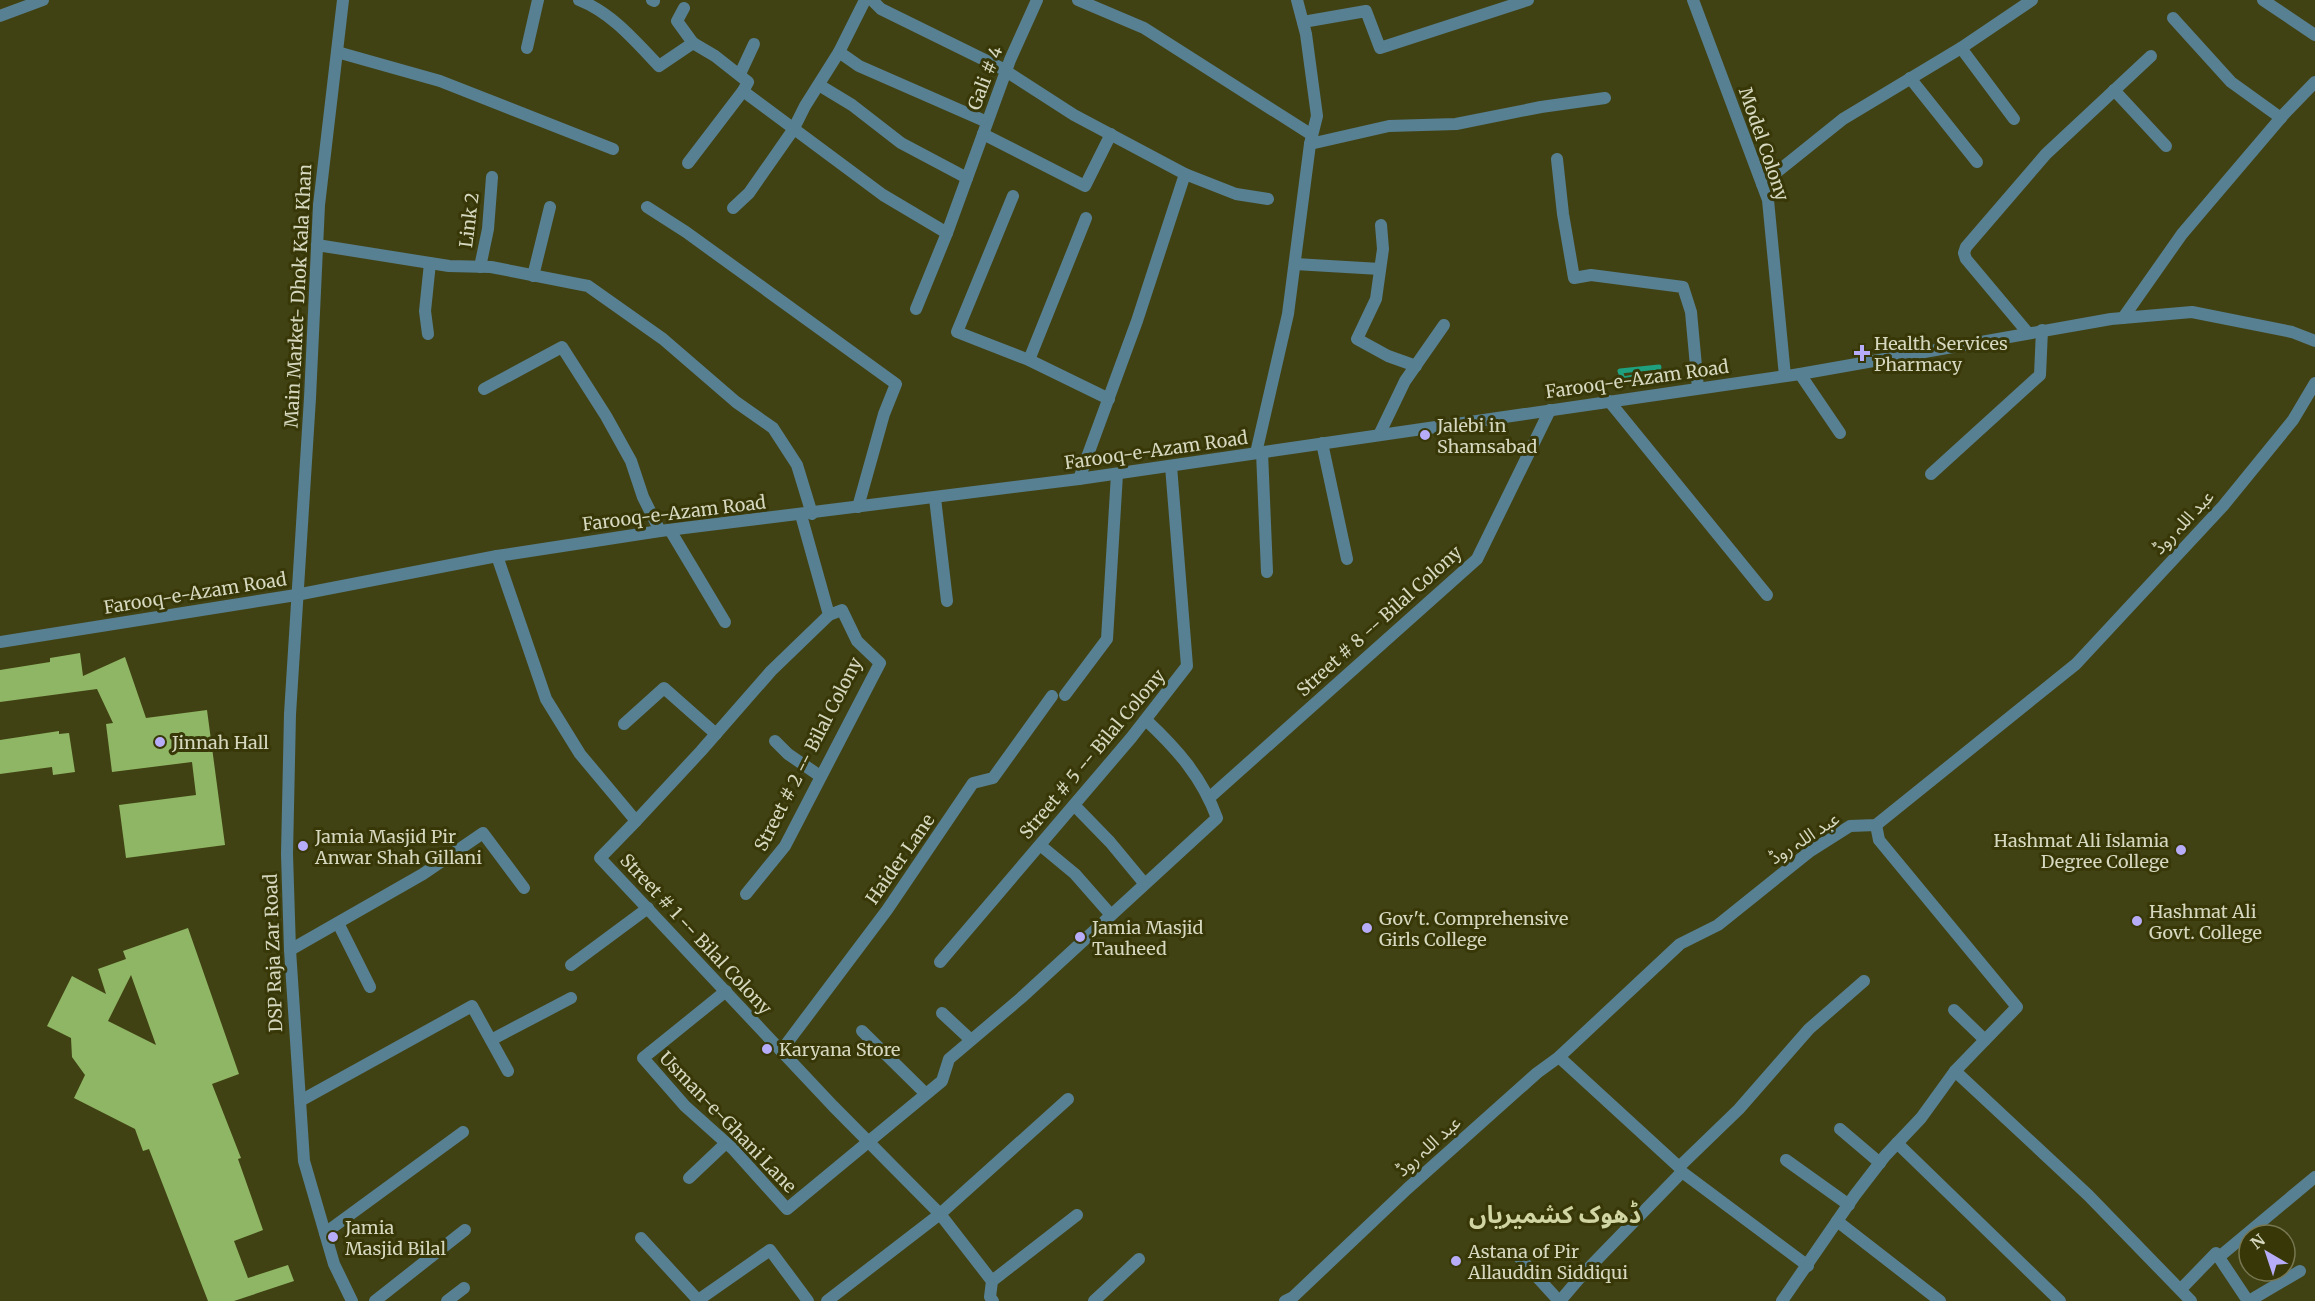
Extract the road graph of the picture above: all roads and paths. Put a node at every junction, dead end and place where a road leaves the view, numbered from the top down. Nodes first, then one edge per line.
1 (43, 0) edge
2 (343, 0) edge
3 (538, 0) edge
4 (579, 0) edge
5 (865, 0) edge
6 (872, 0) edge
7 (1037, 0) edge
8 (1078, 0) edge
9 (1297, 0) edge
10 (1528, 0) edge
11 (1693, 0) edge
12 (2032, 0) edge
13 (2263, 0) edge
14 (684, 8) dead end
15 (0, 16) edge
16 (2173, 18) dead end
17 (1303, 22) junction
18 (2315, 34) edge
19 (693, 43) junction
20 (754, 44) dead end
21 (527, 48) dead end
22 (1961, 48) junction
23 (337, 52) junction
24 (838, 52) junction
25 (2151, 56) dead end
26 (1006, 73) junction
27 (740, 74) junction
28 (1911, 78) junction
29 (2315, 82) edge
30 (819, 85) junction
31 (2114, 90) junction
32 (742, 91) junction
33 (1605, 98) dead end
34 (2282, 118) junction
35 (2014, 119) dead end
36 (985, 128) junction
37 (793, 130) junction
38 (1111, 134) junction
39 (1311, 140) junction
40 (2166, 146) dead end
41 (613, 149) dead end
42 (1557, 159) dead end
43 (1977, 162) dead end
44 (688, 163) dead end
45 (969, 174) junction
46 (1185, 174) junction
47 (492, 177) dead end
48 (1762, 184) junction
49 (1013, 195) dead end
50 (1268, 199) dead end
51 (550, 207) dead end
52 (647, 207) dead end
53 (733, 208) dead end
54 (1086, 218) dead end
55 (1381, 225) dead end
56 (947, 233) junction
57 (317, 245) junction
58 (430, 263) junction
59 (1295, 264) junction
60 (480, 267) junction
61 (1380, 269) junction
62 (533, 276) junction
63 (916, 309) dead end
64 (2122, 318) junction
65 (1444, 325) dead end
66 (2042, 330) junction
67 (2028, 333) junction
68 (428, 334) dead end
69 (2315, 341) edge
70 (1029, 360) junction
71 (1416, 366) junction
72 (1800, 374) junction
73 (1785, 376) junction
74 (2315, 383) edge
75 (1698, 388) junction
76 (484, 389) dead end
77 (1108, 399) junction
78 (1608, 401) junction
79 (1550, 410) junction
80 (1840, 433) dead end
81 (1379, 435) junction
82 (1322, 443) junction
83 (1259, 453) junction
84 (1171, 466) junction
85 (1117, 474) junction
86 (1931, 474) dead end
87 (1079, 479) junction
88 (935, 498) junction
89 (858, 507) junction
90 (806, 514) junction
91 (665, 531) junction
92 (497, 556) junction
93 (1347, 559) dead end
94 (1267, 572) dead end
95 (296, 595) junction
96 (1767, 595) dead end
97 (947, 601) dead end
98 (829, 615) junction
99 (725, 622) dead end
100 (0, 642) edge
101 (1065, 695) dead end
102 (1052, 696) dead end
103 (1146, 720) junction
104 (624, 724) dead end
105 (716, 734) junction
106 (775, 741) dead end
107 (820, 776) junction
108 (1209, 798) junction
109 (1074, 805) junction
110 (636, 821) junction
111 (1876, 825) junction
112 (1040, 844) junction
113 (1144, 884) junction
114 (524, 888) dead end
115 (746, 894) dead end
116 (648, 908) junction
117 (1111, 915) junction
118 (338, 923) junction
119 (290, 950) junction
120 (940, 962) dead end
121 (571, 965) dead end
122 (1864, 981) dead end
123 (370, 987) dead end
124 (726, 991) junction
125 (571, 998) dead end
126 (1954, 1010) dead end
127 (942, 1013) dead end
128 (862, 1030) dead end
129 (491, 1040) junction
130 (972, 1040) junction
131 (1985, 1040) junction
132 (781, 1051) junction
133 (1559, 1057) junction
134 (508, 1071) dead end
135 (1955, 1071) junction
136 (926, 1094) junction
137 (1068, 1099) dead end
138 (300, 1101) junction
139 (1840, 1129) dead end
140 (463, 1132) dead end
141 (869, 1141) junction
142 (726, 1143) junction
143 (1897, 1143) junction
144 (1786, 1160) dead end
145 (1880, 1163) junction
146 (1680, 1170) junction
147 (2315, 1177) edge
148 (689, 1178) dead end
149 (1849, 1205) junction
150 (940, 1214) junction
151 (1077, 1215) dead end
152 (1837, 1221) junction
153 (465, 1230) dead end
154 (325, 1233) junction
155 (641, 1238) dead end
156 (1519, 1257) dead end
157 (2219, 1257) junction
158 (1139, 1259) dead end
159 (1808, 1266) junction
160 (2300, 1271) dead end
161 (992, 1281) junction
162 (464, 1288) dead end
163 (2181, 1289) junction
164 (704, 1299) edge
165 (990, 1300) edge
166 (1291, 1300) edge
167 (352, 1301) edge
168 (375, 1301) edge
169 (447, 1301) edge
170 (808, 1301) edge
171 (827, 1301) edge
172 (1094, 1301) edge
173 (1560, 1301) edge
174 (1782, 1301) edge
175 (1940, 1301) edge
176 (2060, 1301) edge
177 (2191, 1301) edge
178 (2248, 1301) edge

1 - 15 street
2 - 23 street, Main Market- Dhok Kala Khan
3 - 21 street
4 - 19 street
5 - 24 street
6 - 26 street
7 - 26 street, Gali # 4
8 - 39 street
9 - 17 street
10 - 17 street
11 - 48 street, Model Colony
12 - 22 street
13 - 18 street
14 - 19 street
16 - 34 street
17 - 39 street
19 - 27 street
20 - 27 street
22 - 28 street
22 - 35 street
23 - 41 street
23 - 57 street, Main Market- Dhok Kala Khan
24 - 30 street
24 - 36 street
25 - 31 street
26 - 36 street, Gali # 4
26 - 38 street
27 - 32 street
28 - 43 street
28 - 48 street
29 - 34 street
30 - 37 street
30 - 45 street
31 - 40 street
31 - 67 street
32 - 37 street
32 - 44 street
33 - 39 street
34 - 64 street
36 - 38 street
36 - 45 street, Gali # 4
37 - 53 street
37 - 56 street
38 - 46 street
39 - 59 street
42 - 75 street
45 - 56 street, Gali # 4
46 - 50 street
46 - 77 street
47 - 60 street, Link 2
48 - 73 street, Model Colony
49 - 70 street
51 - 62 street
52 - 89 street
54 - 70 street
55 - 61 street
56 - 63 street, Gali # 4
57 - 58 street
57 - 95 street, Main Market- Dhok Kala Khan
58 - 60 street
58 - 68 street
59 - 61 street
59 - 83 street
60 - 62 street
61 - 71 street
62 - 90 street
64 - 66 street, Farooq-e-Azam Road
64 - 69 street, Farooq-e-Azam Road
65 - 71 street
66 - 67 street, Farooq-e-Azam Road
66 - 86 street
67 - 72 street, Farooq-e-Azam Road
70 - 77 street
71 - 81 street
72 - 73 street, Farooq-e-Azam Road
72 - 80 street
73 - 75 street, Farooq-e-Azam Road
74 - 111 street, عبد اللہ روڈ
75 - 78 street, Farooq-e-Azam Road
76 - 91 street
77 - 87 street
78 - 79 street, Farooq-e-Azam Road
78 - 96 street
79 - 81 street, Farooq-e-Azam Road
79 - 108 street, Street # 8 -- Bilal Colony
81 - 82 street, Farooq-e-Azam Road
82 - 83 street, Farooq-e-Azam Road
82 - 93 street
83 - 84 street, Farooq-e-Azam Road
83 - 94 street
84 - 85 street, Farooq-e-Azam Road
84 - 103 street, Street # 5 -- Bilal Colony
85 - 87 street, Farooq-e-Azam Road
85 - 101 street
87 - 88 street, Farooq-e-Azam Road
88 - 89 street, Farooq-e-Azam Road
88 - 97 street
89 - 90 street, Farooq-e-Azam Road
90 - 91 street, Farooq-e-Azam Road
90 - 98 street
91 - 92 street, Farooq-e-Azam Road
91 - 99 street
92 - 95 street, Farooq-e-Azam Road
92 - 110 street
95 - 100 street, Farooq-e-Azam Road
95 - 119 street, DSP Raja Zar Road
98 - 105 street
98 - 107 street, Street # 2 -- Bilal Colony
102 - 132 street, Haider Lane
103 - 108 street
103 - 109 street, Street # 5 -- Bilal Colony
104 - 105 street
105 - 110 street
106 - 107 street
107 - 115 street, Street # 2 -- Bilal Colony
108 - 113 street
109 - 112 street, Street # 5 -- Bilal Colony
109 - 113 street
110 - 116 street, Street # 1 -- Bilal Colony
111 - 131 street
111 - 133 street, عبد اللہ روڈ
112 - 117 street
112 - 120 street, Street # 5 -- Bilal Colony
113 - 117 street
114 - 118 street
116 - 121 street
116 - 124 street, Street # 1 -- Bilal Colony
117 - 130 street
118 - 119 street
118 - 123 street
119 - 138 street, DSP Raja Zar Road
122 - 146 street
124 - 132 street, Street # 1 -- Bilal Colony
124 - 142 street, Usman-e-Ghani Lane
125 - 129 street
126 - 131 street
127 - 130 street
128 - 136 street
129 - 134 street
129 - 138 street
130 - 136 street
131 - 135 street
132 - 141 street, Street # 1 -- Bilal Colony
133 - 146 street
133 - 166 street, عبد اللہ روڈ
135 - 143 street
135 - 163 street
136 - 141 street
137 - 150 street
138 - 154 street, DSP Raja Zar Road
139 - 145 street
140 - 154 street
141 - 142 street, Usman-e-Ghani Lane
141 - 150 street, Street # 1 -- Bilal Colony
142 - 148 street
143 - 145 street
143 - 176 street
144 - 149 street
145 - 149 street
146 - 159 street
146 - 173 street
147 - 157 street
149 - 152 street
150 - 161 street, Street # 1 -- Bilal Colony
150 - 171 street
151 - 161 street
152 - 159 street
152 - 175 street
153 - 168 street
154 - 167 street, DSP Raja Zar Road
155 - 164 street
156 - 173 street
157 - 163 street
157 - 178 street
158 - 172 street
159 - 174 street
160 - 178 street
161 - 165 street
162 - 169 street
163 - 177 street
164 - 170 street

